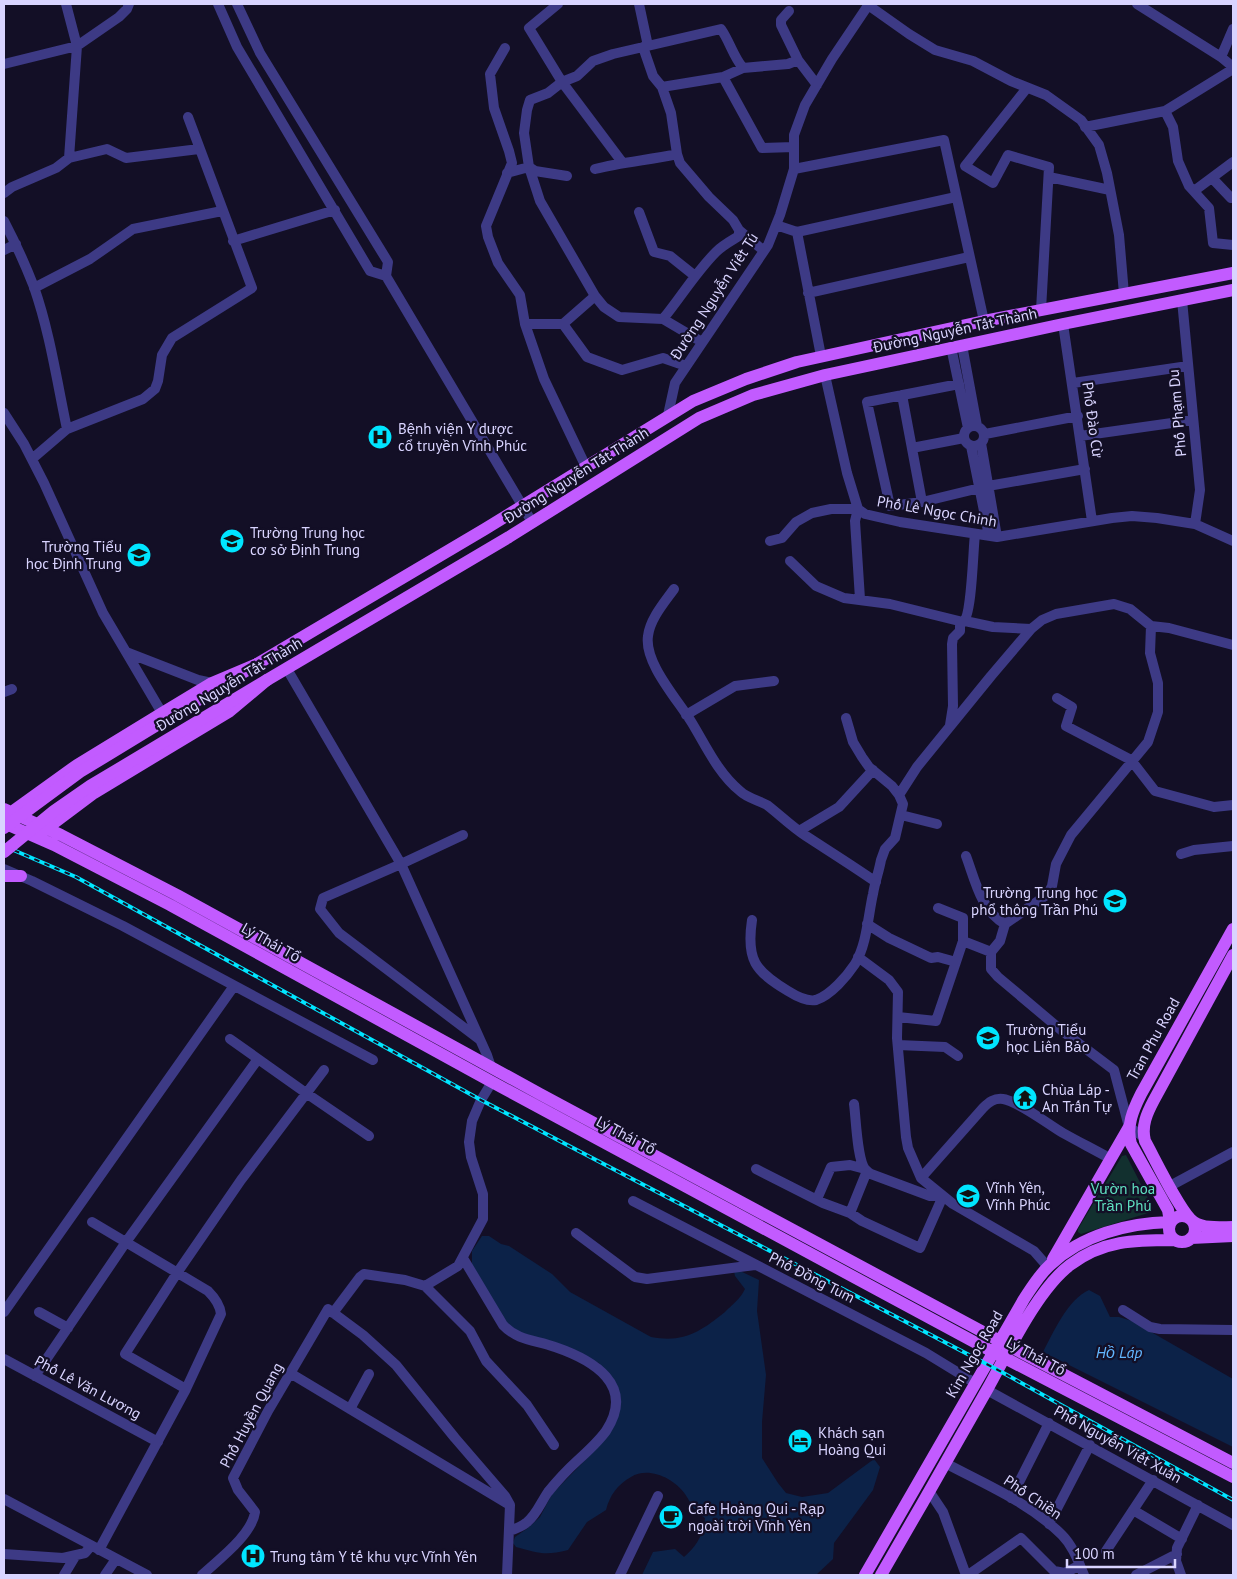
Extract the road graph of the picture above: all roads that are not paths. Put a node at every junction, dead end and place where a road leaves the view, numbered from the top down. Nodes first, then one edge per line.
1 (66, 4) edge
2 (128, 4) edge
3 (218, 4) edge
4 (236, 4) edge
5 (558, 4) edge
6 (638, 4) edge
7 (1137, 4) edge
8 (868, 5) edge
9 (789, 11) dead end
10 (1233, 29) edge
11 (77, 46) junction
12 (645, 46) junction
13 (505, 48) dead end
14 (1221, 56) junction
15 (798, 60) junction
16 (4, 64) edge
17 (743, 68) junction
18 (1233, 68) edge
19 (722, 78) junction
20 (562, 82) junction
21 (817, 85) junction
22 (662, 87) junction
23 (1027, 88) junction
24 (1165, 111) junction
25 (188, 116) dead end
26 (1085, 127) junction
27 (794, 147) junction
28 (199, 149) junction
29 (677, 154) junction
30 (70, 158) junction
31 (622, 162) junction
32 (1233, 162) edge
33 (529, 168) junction
34 (595, 169) dead end
35 (794, 169) junction
36 (507, 173) junction
37 (567, 176) dead end
38 (1049, 177) junction
39 (1212, 178) junction
40 (1110, 190) junction
41 (1194, 191) junction
42 (4, 193) edge
43 (1233, 197) edge
44 (956, 198) junction
45 (335, 210) junction
46 (222, 211) junction
47 (638, 212) dead end
48 (4, 221) edge
49 (776, 225) junction
50 (739, 230) junction
51 (797, 232) junction
52 (233, 241) junction
53 (16, 244) junction
54 (1233, 245) edge
55 (4, 250) edge
56 (764, 251) junction
57 (969, 257) junction
58 (1233, 273) edge
59 (386, 276) junction
60 (695, 276) junction
61 (34, 288) junction
62 (1233, 290) edge
63 (808, 293) junction
64 (1124, 294) junction
65 (594, 296) junction
66 (1182, 300) junction
67 (1041, 310) junction
68 (662, 319) junction
69 (984, 321) junction
70 (525, 324) junction
71 (563, 324) junction
72 (1063, 324) junction
73 (953, 328) junction
74 (702, 342) junction
75 (956, 346) junction
76 (821, 356) junction
77 (686, 366) junction
78 (1188, 366) junction
79 (825, 375) junction
80 (1073, 383) junction
81 (959, 384) junction
82 (902, 395) junction
83 (4, 413) edge
84 (668, 416) junction
85 (1078, 416) junction
86 (1193, 420) junction
87 (67, 429) junction
88 (672, 434) junction
89 (974, 436) junction
90 (1080, 436) junction
91 (912, 448) junction
92 (32, 459) junction
93 (586, 467) junction
94 (1085, 469) junction
95 (984, 488) junction
96 (922, 502) junction
97 (522, 506) junction
98 (858, 509) junction
99 (532, 522) junction
100 (1092, 522) junction
101 (1195, 524) junction
102 (975, 534) junction
103 (993, 537) junction
104 (770, 541) dead end
105 (1233, 541) edge
106 (440, 555) junction
107 (790, 561) dead end
108 (450, 572) junction
109 (674, 589) dead end
110 (860, 599) junction
111 (962, 622) junction
112 (1151, 626) junction
113 (1031, 629) junction
114 (1233, 645) edge
115 (125, 651) junction
116 (257, 664) junction
117 (287, 669) junction
118 (268, 680) junction
119 (774, 681) dead end
120 (212, 683) junction
121 (1057, 698) dead end
122 (162, 713) junction
123 (686, 715) junction
124 (846, 718) dead end
125 (950, 726) junction
126 (1131, 760) junction
127 (873, 770) junction
128 (40, 791) junction
129 (899, 794) junction
130 (1233, 805) edge
131 (72, 808) junction
132 (5, 814) edge
133 (901, 815) junction
134 (59, 819) junction
135 (937, 824) dead end
136 (4, 828) edge
137 (47, 828) junction
138 (800, 831) junction
139 (463, 834) dead end
140 (36, 837) junction
141 (68, 838) junction
142 (1233, 846) edge
143 (4, 852) edge
144 (1181, 854) dead end
145 (966, 856) dead end
146 (401, 864) junction
147 (4, 869) edge
148 (4, 876) edge
149 (21, 876) junction
150 (876, 882) junction
151 (938, 908) dead end
152 (752, 920) dead end
153 (867, 924) junction
154 (1005, 924) junction
155 (1233, 929) edge
156 (963, 941) junction
157 (991, 952) junction
158 (1233, 955) edge
159 (858, 957) junction
160 (956, 962) junction
161 (234, 986) junction
162 (898, 1017) junction
163 (390, 1019) junction
164 (230, 1039) dead end
165 (480, 1040) junction
166 (898, 1044) junction
167 (958, 1056) dead end
168 (258, 1059) junction
169 (373, 1060) dead end
170 (491, 1067) junction
171 (324, 1070) dead end
172 (492, 1082) junction
173 (306, 1094) junction
174 (537, 1099) junction
175 (854, 1104) dead end
176 (1129, 1126) junction
177 (369, 1136) dead end
178 (1144, 1137) junction
179 (1233, 1152) edge
180 (1111, 1159) junction
181 (756, 1169) dead end
182 (866, 1170) junction
183 (921, 1178) junction
184 (1170, 1186) junction
185 (943, 1196) junction
186 (816, 1199) junction
187 (633, 1201) dead end
188 (850, 1213) junction
189 (1192, 1221) junction
190 (92, 1222) dead end
191 (1170, 1222) junction
192 (1233, 1227) edge
193 (576, 1233) dead end
194 (1233, 1236) edge
195 (1192, 1238) junction
196 (1174, 1240) junction
197 (126, 1242) junction
198 (463, 1258) junction
199 (756, 1265) junction
200 (1048, 1267) junction
201 (177, 1273) junction
202 (424, 1286) junction
203 (1123, 1310) dead end
204 (331, 1311) junction
205 (4, 1312) edge
206 (39, 1312) dead end
207 (68, 1328) junction
208 (1233, 1330) edge
209 (1002, 1349) junction
210 (4, 1359) edge
211 (290, 1373) junction
212 (369, 1374) dead end
213 (35, 1376) junction
214 (976, 1383) junction
215 (186, 1388) junction
216 (987, 1390) junction
217 (350, 1409) junction
218 (1049, 1422) junction
219 (158, 1442) junction
220 (554, 1445) dead end
221 (1090, 1445) junction
222 (945, 1463) junction
223 (1233, 1463) edge
224 (1233, 1477) edge
225 (1153, 1480) junction
226 (929, 1490) junction
227 (658, 1496) dead end
228 (1011, 1498) junction
229 (4, 1499) edge
230 (510, 1504) junction
231 (1198, 1505) junction
232 (1133, 1510) junction
233 (1049, 1524) junction
234 (1233, 1525) edge
235 (509, 1530) junction
236 (1182, 1539) junction
237 (95, 1548) junction
238 (1106, 1551) dead end
239 (4, 1554) edge
240 (1177, 1554) junction
241 (76, 1555) junction
242 (116, 1559) junction
243 (1082, 1570) edge
244 (64, 1575) edge
245 (104, 1575) edge
246 (147, 1575) edge
247 (202, 1575) edge
248 (507, 1575) edge
249 (620, 1575) edge
250 (865, 1575) edge
251 (881, 1575) edge
252 (967, 1575) edge
253 (1136, 1575) edge
254 (1181, 1575) edge

1 - 11 street
2 - 11 street
3 - 45 street
4 - 59 street
5 - 20 street
6 - 12 street
7 - 14 street
8 - 21 street, Đường Nguyễn Viết Tú
8 - 23 street
9 - 15 street
10 - 14 street
11 - 16 street
11 - 30 street
12 - 17 street
12 - 20 street
12 - 22 street
13 - 36 street
14 - 18 street
15 - 17 street
15 - 21 street
17 - 19 street
18 - 24 street
19 - 22 street
19 - 27 street
20 - 31 street
20 - 33 street
21 - 27 street, Đường Nguyễn Viết Tú
22 - 29 street
23 - 26 street
23 - 38 street
24 - 26 street
24 - 41 street
25 - 28 street
26 - 40 street
27 - 35 street, Đường Nguyễn Viết Tú
28 - 30 street
28 - 46 street
29 - 31 street
29 - 50 street
30 - 42 street
31 - 34 street
32 - 39 street
33 - 36 street
33 - 37 street
33 - 65 street
35 - 44 street
35 - 49 street, Đường Nguyễn Viết Tú
36 - 70 street
38 - 40 street
38 - 67 street
39 - 41 street
39 - 43 street
40 - 64 street
41 - 54 street
44 - 51 street
44 - 57 street
45 - 52 street
45 - 59 street
46 - 52 street
46 - 61 street
47 - 60 street
48 - 53 street
49 - 51 street
49 - 56 street, Đường Nguyễn Viết Tú
50 - 56 street
50 - 60 street
51 - 63 street
52 - 87 street
53 - 55 street
53 - 61 street
56 - 74 street, Đường Nguyễn Viết Tú
57 - 63 street
57 - 69 street
58 - 64 main road, Đường Nguyễn Tất Thành
59 - 97 street
60 - 68 street
61 - 87 street
62 - 66 main road, Đường Nguyễn Tất Thành
63 - 76 street
64 - 67 main road, Đường Nguyễn Tất Thành
65 - 68 street
65 - 71 street
66 - 72 main road, Đường Nguyễn Tất Thành
66 - 78 street, Phố Phạm Du
67 - 69 main road, Đường Nguyễn Tất Thành
68 - 74 street
69 - 73 main road, Đường Nguyễn Tất Thành
70 - 71 street
70 - 93 street
71 - 77 street
72 - 75 main road, Đường Nguyễn Tất Thành
72 - 80 street, Phố Đào Cừ
73 - 75 main road
73 - 76 main road, Đường Nguyễn Tất Thành
74 - 77 street, Đường Nguyễn Viết Tú
75 - 79 main road, Đường Nguyễn Tất Thành
75 - 81 street
75 - 89 street
76 - 84 main road, Đường Nguyễn Tất Thành
77 - 84 street, Đường Nguyễn Viết Tú
78 - 80 street
78 - 86 street, Phố Phạm Du
79 - 88 main road, Đường Nguyễn Tất Thành
79 - 98 street, Phố Lê Ngọc Chinh
80 - 85 street, Phố Đào Cừ
81 - 82 street
81 - 89 street
82 - 91 street
82 - 96 street
83 - 92 street
84 - 88 main road
84 - 93 main road, Đường Nguyễn Tất Thành
85 - 89 street
85 - 90 street, Phố Đào Cừ
86 - 90 street
86 - 101 street, Phố Phạm Du
87 - 92 street
88 - 99 main road, Đường Nguyễn Tất Thành
89 - 91 street
89 - 95 street
90 - 94 street, Phố Đào Cừ
91 - 96 street
92 - 115 street
93 - 97 main road, Đường Nguyễn Tất Thành
94 - 95 street
94 - 100 street, Phố Đào Cừ
95 - 96 street
95 - 103 street
97 - 99 street
97 - 106 main road, Đường Nguyễn Tất Thành
98 - 102 street, Phố Lê Ngọc Chinh
98 - 104 street
98 - 110 street
99 - 108 main road, Đường Nguyễn Tất Thành
100 - 101 street, Phố Lê Ngọc Chinh
100 - 103 street, Phố Lê Ngọc Chinh
101 - 105 street, Phố Lê Ngọc Chinh
102 - 103 street, Phố Lê Ngọc Chinh
102 - 111 street
106 - 108 main road
106 - 116 main road, Đường Nguyễn Tất Thành
107 - 110 street
108 - 117 main road, Đường Nguyễn Tất Thành
109 - 123 street
110 - 111 street
111 - 113 street
111 - 125 street
112 - 113 street
112 - 114 street
112 - 126 street
113 - 125 street
115 - 120 street
115 - 122 street
116 - 120 main road
116 - 136 main road, Đường Nguyễn Tất Thành, bridge
117 - 118 main road, Đường Nguyễn Tất Thành
117 - 146 street
118 - 131 main road
118 - 143 main road, Đường Nguyễn Tất Thành, bridge
119 - 123 street
120 - 122 main road
121 - 126 street
122 - 128 main road
123 - 138 street
124 - 127 street
125 - 129 street
126 - 130 street
126 - 154 street
127 - 129 street
127 - 138 street
128 - 132 main road
128 - 134 main road
129 - 133 street
131 - 134 main road
131 - 141 main road
132 - 137 main road, Lý Thái Tổ
132 - 140 main road, Lý Thái Tổ
133 - 135 street
133 - 150 street
134 - 137 main road
137 - 140 main road
137 - 141 main road, Lý Thái Tổ
138 - 150 street
139 - 146 street
140 - 163 main road, Lý Thái Tổ
141 - 163 main road, Lý Thái Tổ
142 - 144 street
145 - 154 street
146 - 165 street
146 - 165 street
147 - 149 street
148 - 149 main road
149 - 161 street
150 - 153 street
151 - 156 street
152 - 159 street
153 - 159 street
153 - 160 street
154 - 157 street
155 - 176 main road, Tran Phu Road
156 - 157 street
156 - 160 street
157 - 176 street
158 - 178 main road, Tran Phu Road
159 - 162 street
160 - 162 street
161 - 169 street
161 - 205 street
162 - 166 street
163 - 170 main road, Lý Thái Tổ
163 - 172 main road, Lý Thái Tổ
164 - 168 street
165 - 170 street
166 - 167 street
166 - 183 street
168 - 173 street
168 - 197 street
170 - 174 main road, Lý Thái Tổ
171 - 173 street
172 - 174 main road, Lý Thái Tổ
172 - 198 street
173 - 177 street
173 - 201 street
174 - 209 main road, Lý Thái Tổ
175 - 182 street
176 - 178 street
176 - 180 main road, Tran Phu Road
176 - 191 main road
178 - 184 main road
179 - 184 street
180 - 183 street
180 - 200 main road, Tran Phu Road
181 - 186 street
182 - 185 street
182 - 186 street
182 - 188 street
183 - 185 street
184 - 189 main road
185 - 188 street
185 - 200 street
186 - 188 street
187 - 199 street, Phố Đồng Tum
189 - 191 main road
189 - 192 main road
189 - 195 main road
190 - 197 street
191 - 196 main road
191 - 200 main road, Kim Ngoc Road
193 - 199 street
194 - 195 main road
195 - 196 main road
196 - 209 main road, Kim Ngoc Road
197 - 201 street
197 - 207 street
198 - 202 street
198 - 235 street
199 - 214 street, Phố Đồng Tum
200 - 209 main road, Kim Ngoc Road
201 - 215 street
201 - 215 street
202 - 204 street, Phố Huyền Quang
202 - 220 street
203 - 208 street
204 - 211 street, Phố Huyền Quang
204 - 230 street
206 - 207 street
207 - 213 street
209 - 214 main road, Kim Ngoc Road
209 - 216 main road, Kim Ngoc Road
209 - 223 main road, Lý Thái Tổ
209 - 224 main road, Lý Thái Tổ
210 - 213 street, Phố Lê Văn Lương
211 - 217 street
211 - 247 street, Phố Huyền Quang
212 - 217 street
213 - 219 street, Phố Lê Văn Lương
214 - 250 main road, Kim Ngoc Road
215 - 219 street
216 - 218 street, Phố Nguyễn Viết Xuân
216 - 222 main road, Kim Ngoc Road
217 - 230 street
218 - 221 street, Phố Nguyễn Viết Xuân
218 - 228 street
219 - 237 street
221 - 225 street, Phố Nguyễn Viết Xuân
221 - 233 street
222 - 226 main road, Kim Ngoc Road
222 - 228 street, Phố Chiền
225 - 231 street, Phố Nguyễn Viết Xuân
225 - 232 street
226 - 251 main road, Kim Ngoc Road
226 - 252 street
227 - 249 street
228 - 233 street, Phố Chiền
229 - 237 street
230 - 235 street
231 - 234 street, Phố Nguyễn Viết Xuân
231 - 236 street
232 - 236 street
232 - 238 street
233 - 243 street, Phố Chiền
235 - 248 street
236 - 240 street
237 - 241 street
237 - 242 street
239 - 241 street
240 - 253 street
240 - 254 street
241 - 244 street
242 - 245 street
242 - 246 street
243 - 252 street

